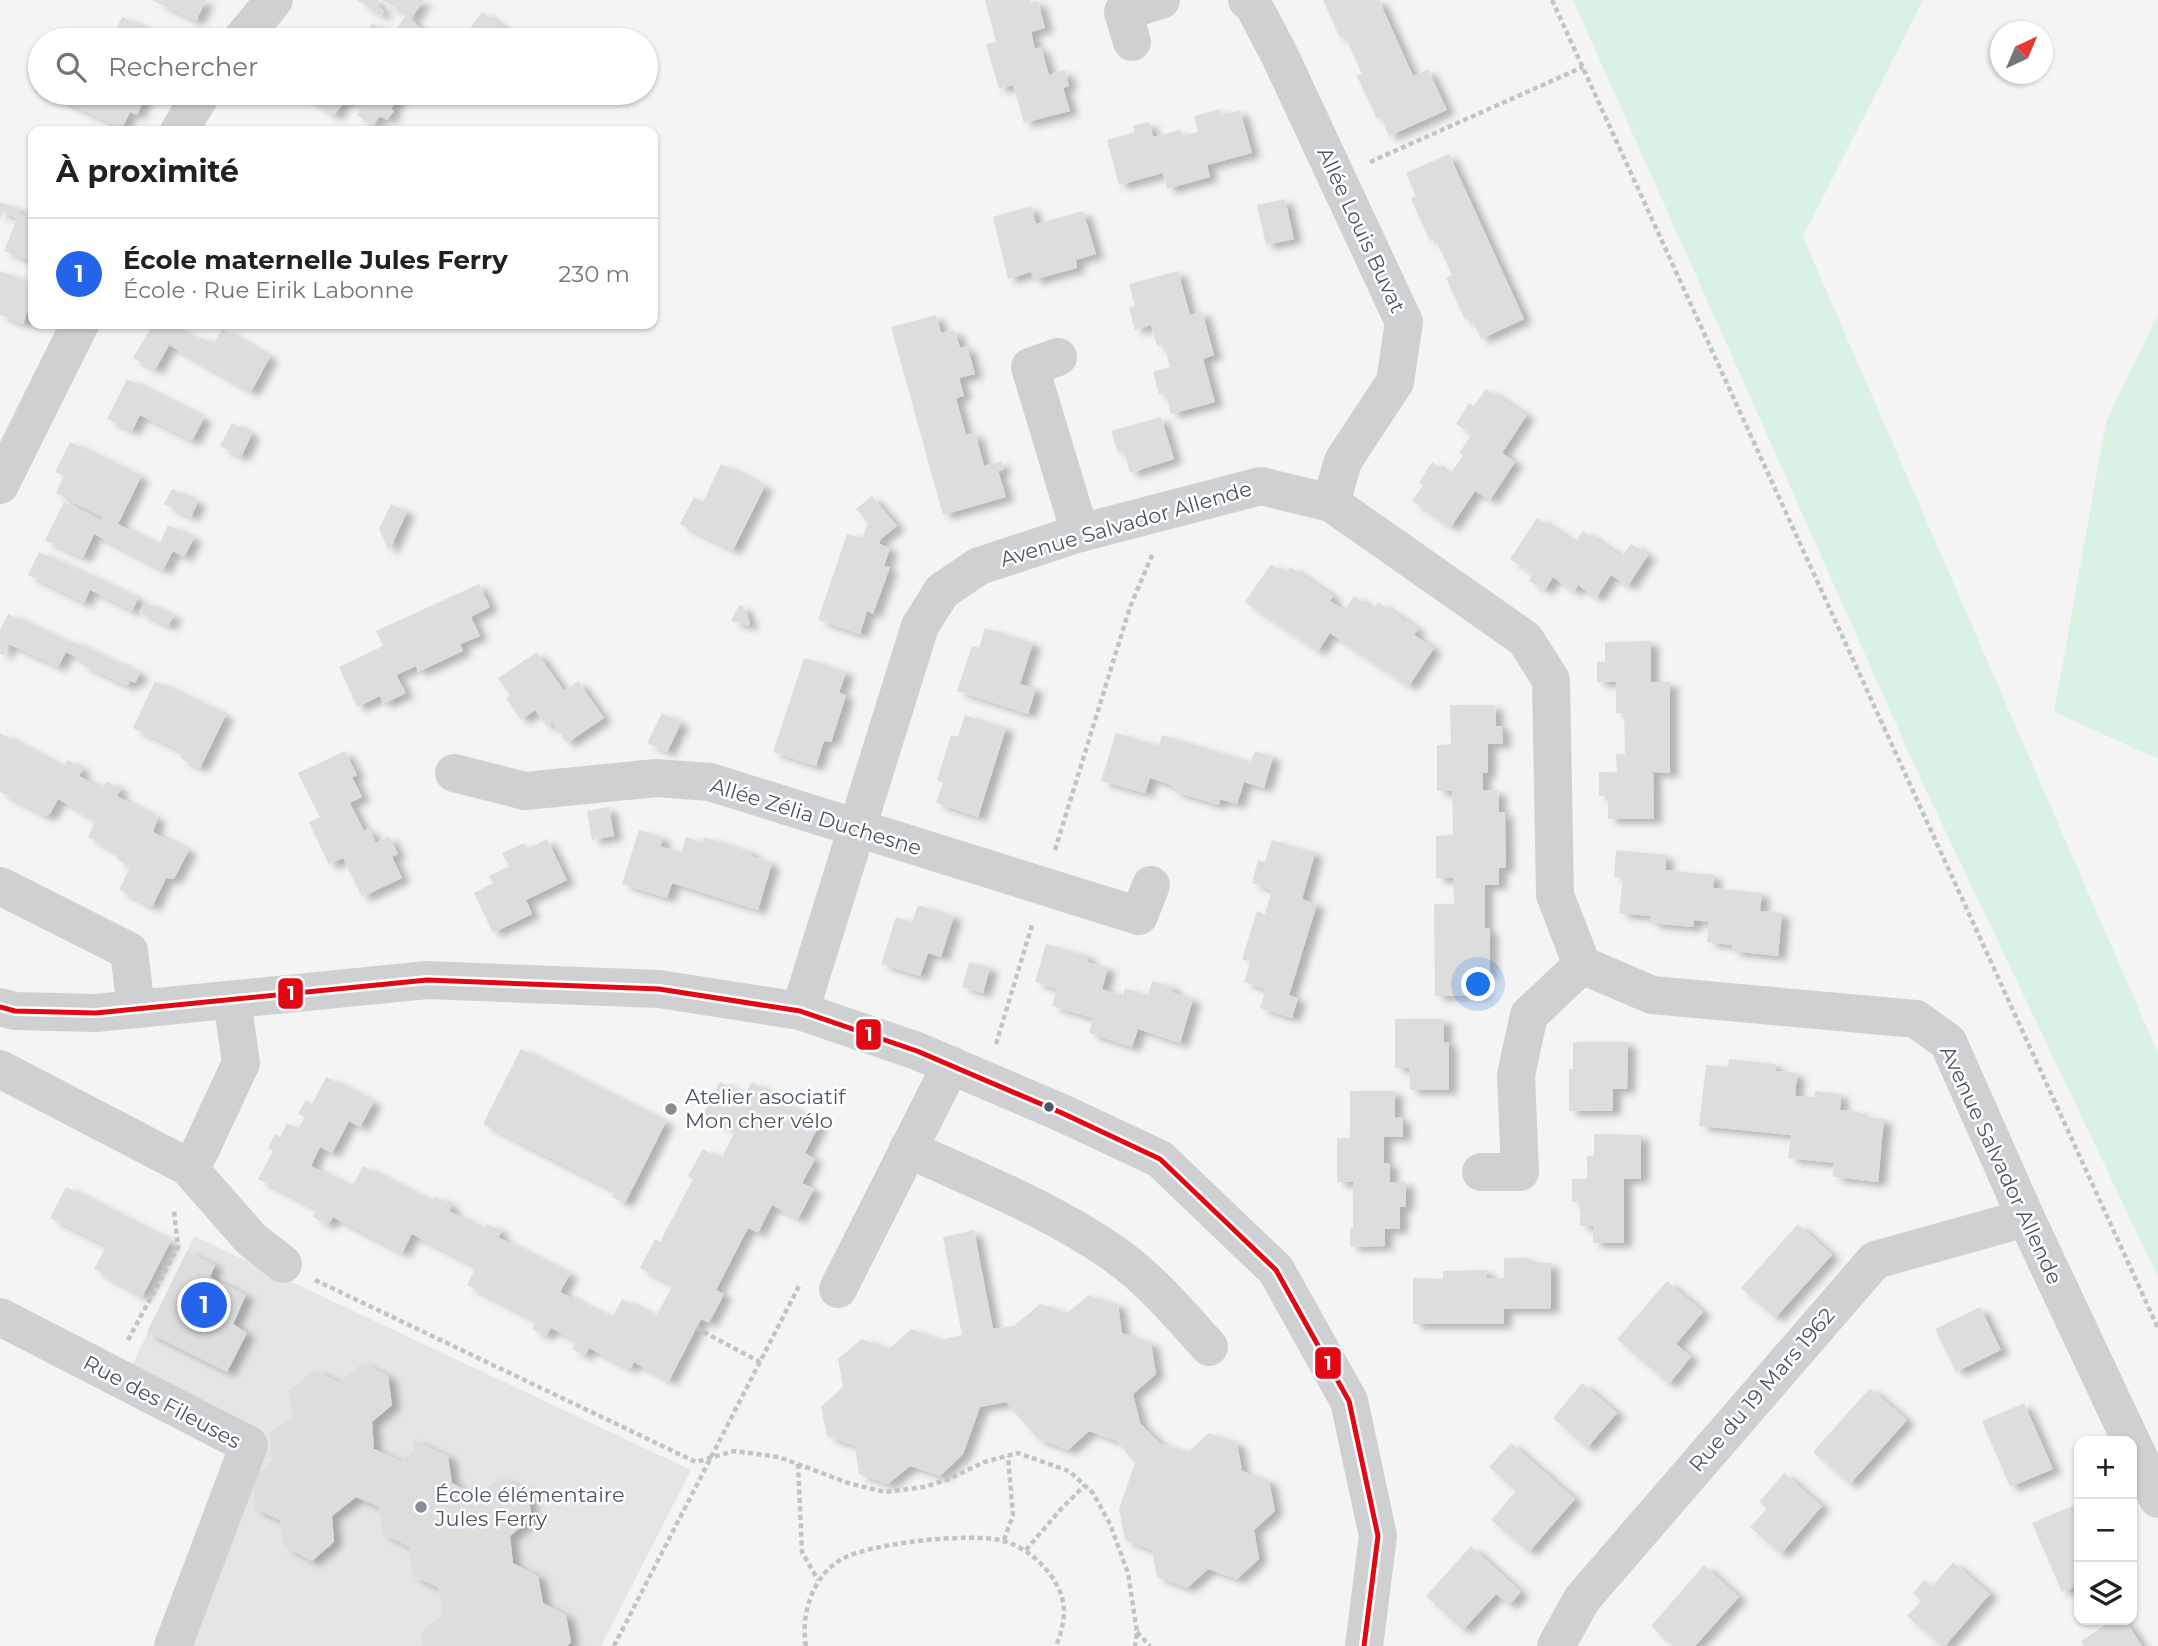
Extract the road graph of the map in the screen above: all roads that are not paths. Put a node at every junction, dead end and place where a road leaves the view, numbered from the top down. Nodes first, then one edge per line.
1 (274, 0) edge
2 (1161, 0) edge
3 (1247, 0) edge
4 (251, 28) edge
5 (1132, 42) dead end
6 (195, 105) edge
7 (182, 126) edge
8 (78, 329) edge
9 (1058, 357) dead end
10 (0, 485) edge
11 (1331, 503) junction
12 (1080, 533) junction
13 (454, 773) dead end
14 (858, 830) junction
15 (1151, 885) dead end
16 (0, 886) edge
17 (1582, 965) junction
18 (232, 1000) junction
19 (0, 1007) edge
20 (136, 1009) junction
21 (800, 1011) junction
22 (951, 1065) junction
23 (0, 1069) edge
24 (908, 1149) junction
25 (188, 1167) junction
26 (1481, 1172) dead end
27 (2026, 1218) junction
28 (283, 1264) road end
29 (821, 1282) road end
30 (0, 1317) edge
31 (1209, 1347) dead end
32 (2128, 1436) edge
33 (2137, 1455) edge
34 (2158, 1499) edge
35 (173, 1646) edge
36 (1364, 1646) edge
37 (1556, 1646) edge

1 - 4 street
2 - 5 street
3 - 11 street, Allée Louis Buvat
6 - 7 street
8 - 10 street
9 - 12 street
11 - 12 street, Avenue Salvador Allende
11 - 17 street, Avenue Salvador Allende
12 - 14 street, Avenue Salvador Allende
13 - 14 street, Allée Zélia Duchesne
14 - 15 street, Allée Zélia Duchesne
14 - 21 street, Avenue Salvador Allende
16 - 20 street
17 - 26 street
17 - 27 street, Avenue Salvador Allende
18 - 20 street
18 - 21 street
18 - 25 street
19 - 20 street
21 - 22 street
22 - 24 street
22 - 36 street
23 - 25 street
24 - 29 street
24 - 31 street
25 - 28 street
27 - 32 street, Avenue Salvador Allende
27 - 37 street, Rue du 19 Mars 1962
30 - 35 street, Rue des Fileuses
33 - 34 street, Avenue Salvador Allende

